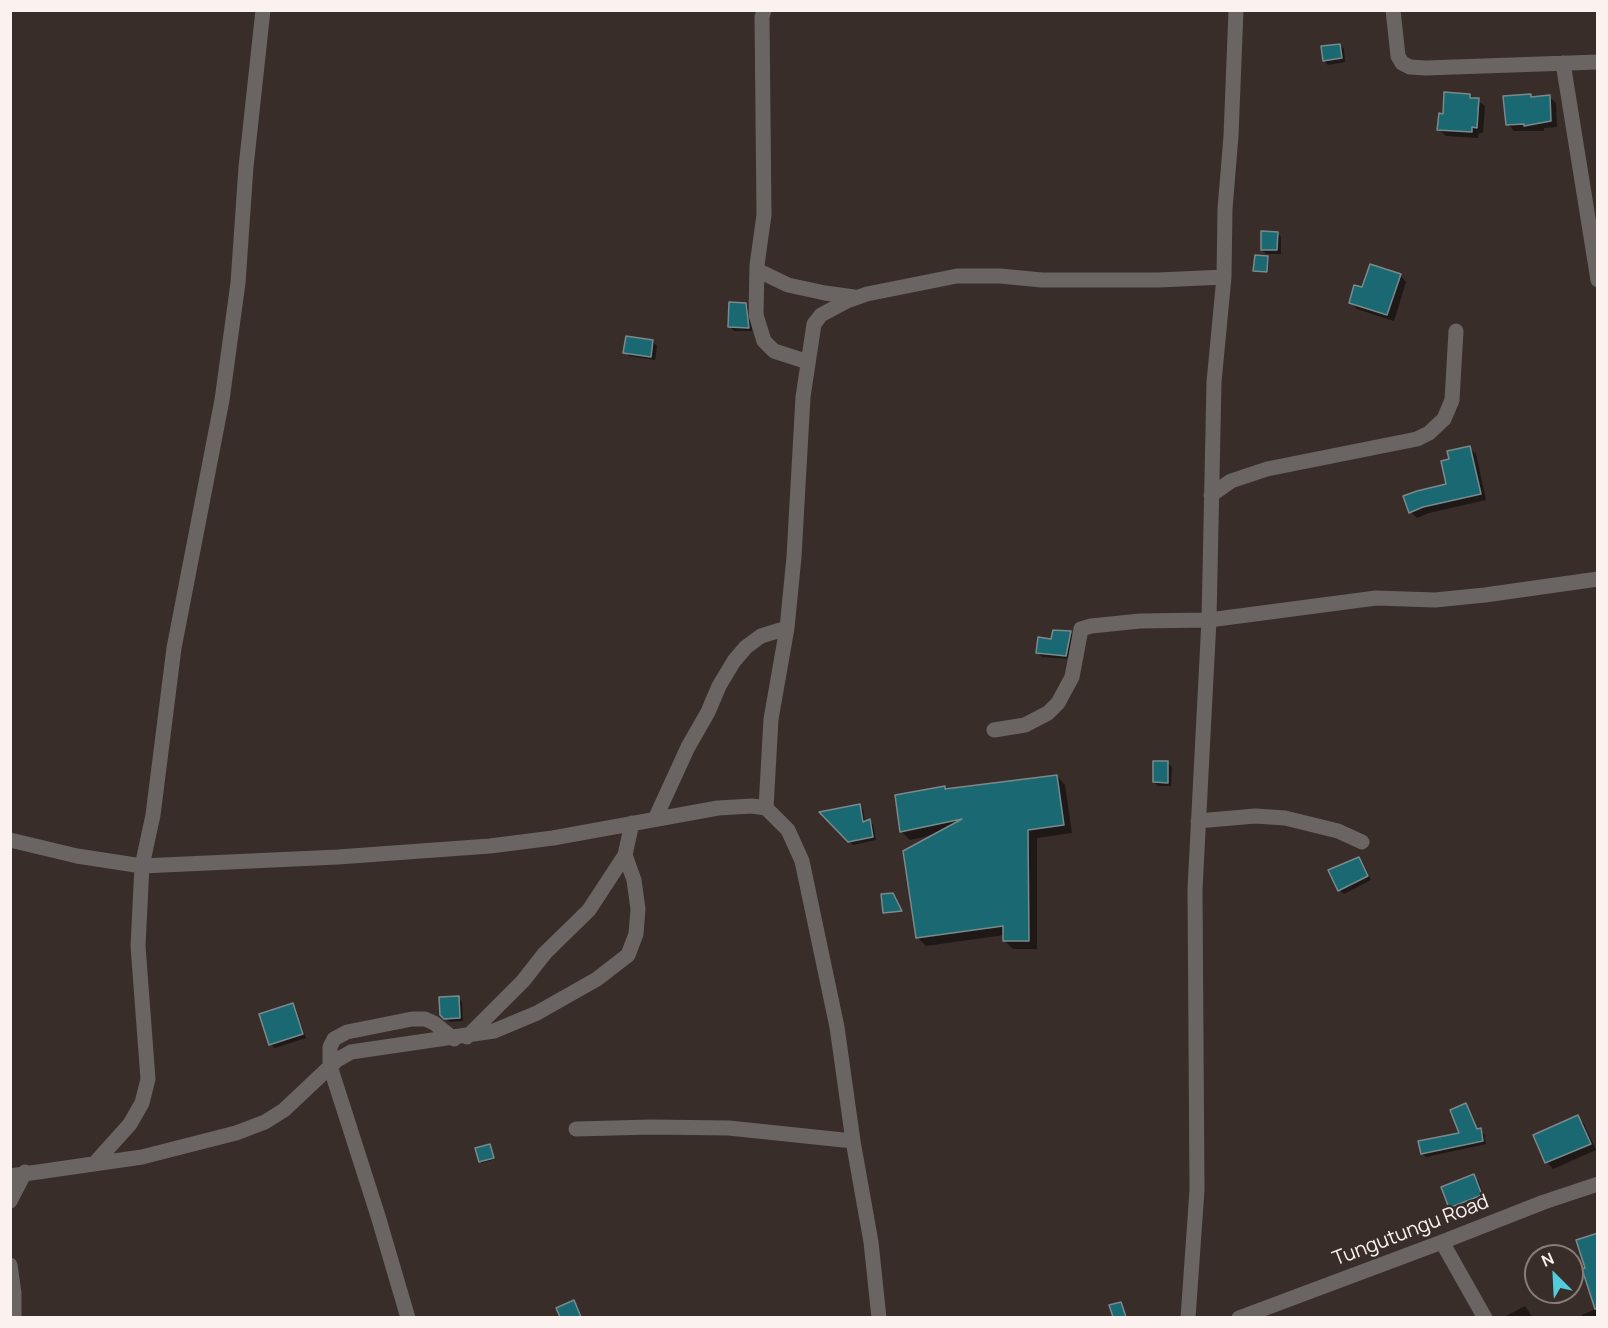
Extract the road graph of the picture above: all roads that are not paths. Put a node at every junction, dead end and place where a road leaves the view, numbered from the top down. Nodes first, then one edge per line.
1 (263, 10) edge
2 (764, 10) edge
3 (1236, 10) edge
4 (1393, 10) edge
5 (1598, 62) edge
6 (1563, 63) junction
7 (757, 270) junction
8 (1224, 277) junction
9 (1598, 280) edge
10 (858, 297) junction
11 (1456, 330) dead end
12 (808, 362) junction
13 (1211, 495) junction
14 (1598, 579) edge
15 (1209, 620) junction
16 (787, 628) junction
17 (994, 730) dead end
18 (766, 808) junction
19 (655, 819) junction
20 (1198, 821) junction
21 (632, 823) junction
22 (10, 840) edge
23 (1362, 842) dead end
24 (625, 855) junction
25 (142, 866) junction
26 (460, 1038) junction
27 (330, 1066) junction
28 (576, 1129) dead end
29 (853, 1141) junction
30 (95, 1163) junction
31 (18, 1174) edge
32 (1598, 1184) edge
33 (10, 1201) edge
34 (1442, 1242) junction
35 (10, 1265) edge
36 (14, 1317) edge
37 (408, 1317) edge
38 (879, 1317) edge
39 (1188, 1317) edge
40 (1239, 1317) edge
41 (1485, 1317) edge

1 - 25 street
2 - 7 street
3 - 8 street
4 - 6 street
5 - 6 street
6 - 9 street
7 - 10 street
7 - 12 street
8 - 10 street
8 - 13 street
10 - 12 street
11 - 13 street
12 - 16 street
13 - 15 street
14 - 15 street
15 - 17 street
15 - 20 street
16 - 18 street
16 - 19 street
18 - 19 street
18 - 29 street
19 - 21 street
20 - 23 street
20 - 39 street
21 - 24 street
21 - 25 street
22 - 25 street
24 - 26 street
24 - 26 street
25 - 30 street
26 - 27 street
26 - 27 street
27 - 30 street
27 - 37 street
28 - 29 street
29 - 38 street
30 - 31 street
31 - 33 street
32 - 34 street, Tungutungu Road
34 - 40 street, Tungutungu Road
34 - 41 street
35 - 36 street

